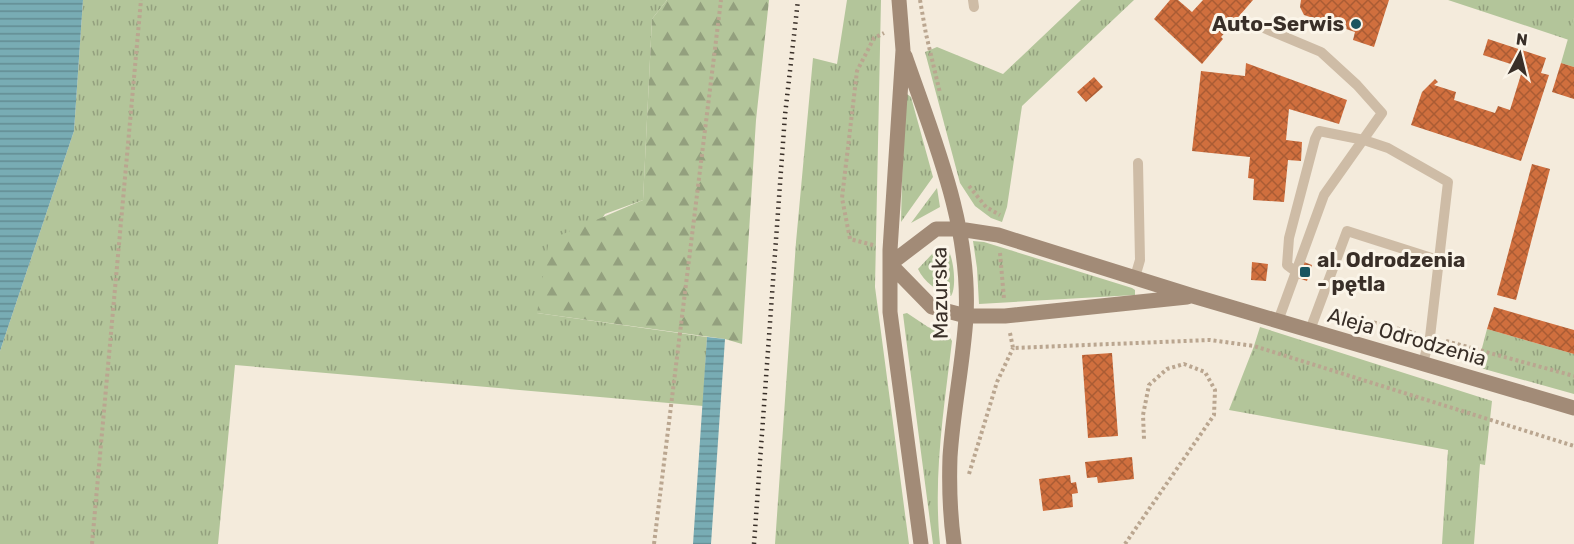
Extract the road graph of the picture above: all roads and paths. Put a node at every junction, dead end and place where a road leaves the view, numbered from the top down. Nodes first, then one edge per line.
1 (141, 0) edge
2 (721, 0) edge
3 (899, 0) edge
4 (900, 24) junction
5 (1266, 29) dead end
6 (903, 50) junction
7 (1364, 140) junction
8 (1138, 163) dead end
9 (959, 229) junction
10 (890, 257) junction
11 (1438, 260) junction
12 (1295, 271) junction
13 (1135, 277) junction
14 (1193, 296) junction
15 (1317, 309) junction
16 (966, 316) junction
17 (1278, 321) junction
18 (1310, 330) junction
19 (1430, 337) junction
20 (1013, 348) dead end
21 (1423, 363) junction
22 (1574, 376) edge
23 (1574, 408) edge
24 (1144, 439) dead end
25 (969, 476) dead end
26 (92, 544) edge
27 (654, 544) edge
28 (921, 544) edge
29 (954, 544) edge
30 (1125, 544) edge

1 - 26 path
2 - 27 path
3 - 4 street, Mazurska
4 - 6 street, Mazurska
4 - 10 path
5 - 7 lane
6 - 9 street, Mazurska
6 - 10 street, Mazurska
7 - 11 lane
7 - 12 lane
7 - 12 lane
8 - 13 lane
9 - 10 street, Aleja Odrodzenia
9 - 13 street, Aleja Odrodzenia
9 - 16 street, Mazurska
10 - 16 street, Aleja Odrodzenia
10 - 28 street, Mazurska
11 - 15 lane
11 - 19 lane
12 - 17 lane
13 - 14 street, Aleja Odrodzenia
14 - 16 street, Aleja Odrodzenia
14 - 17 street, Aleja Odrodzenia
15 - 18 lane
15 - 19 path
16 - 29 street, Mazurska
17 - 18 street, Aleja Odrodzenia
18 - 21 street, Aleja Odrodzenia
19 - 21 lane
19 - 22 path
20 - 25 path
21 - 23 street, Aleja Odrodzenia
24 - 30 path

